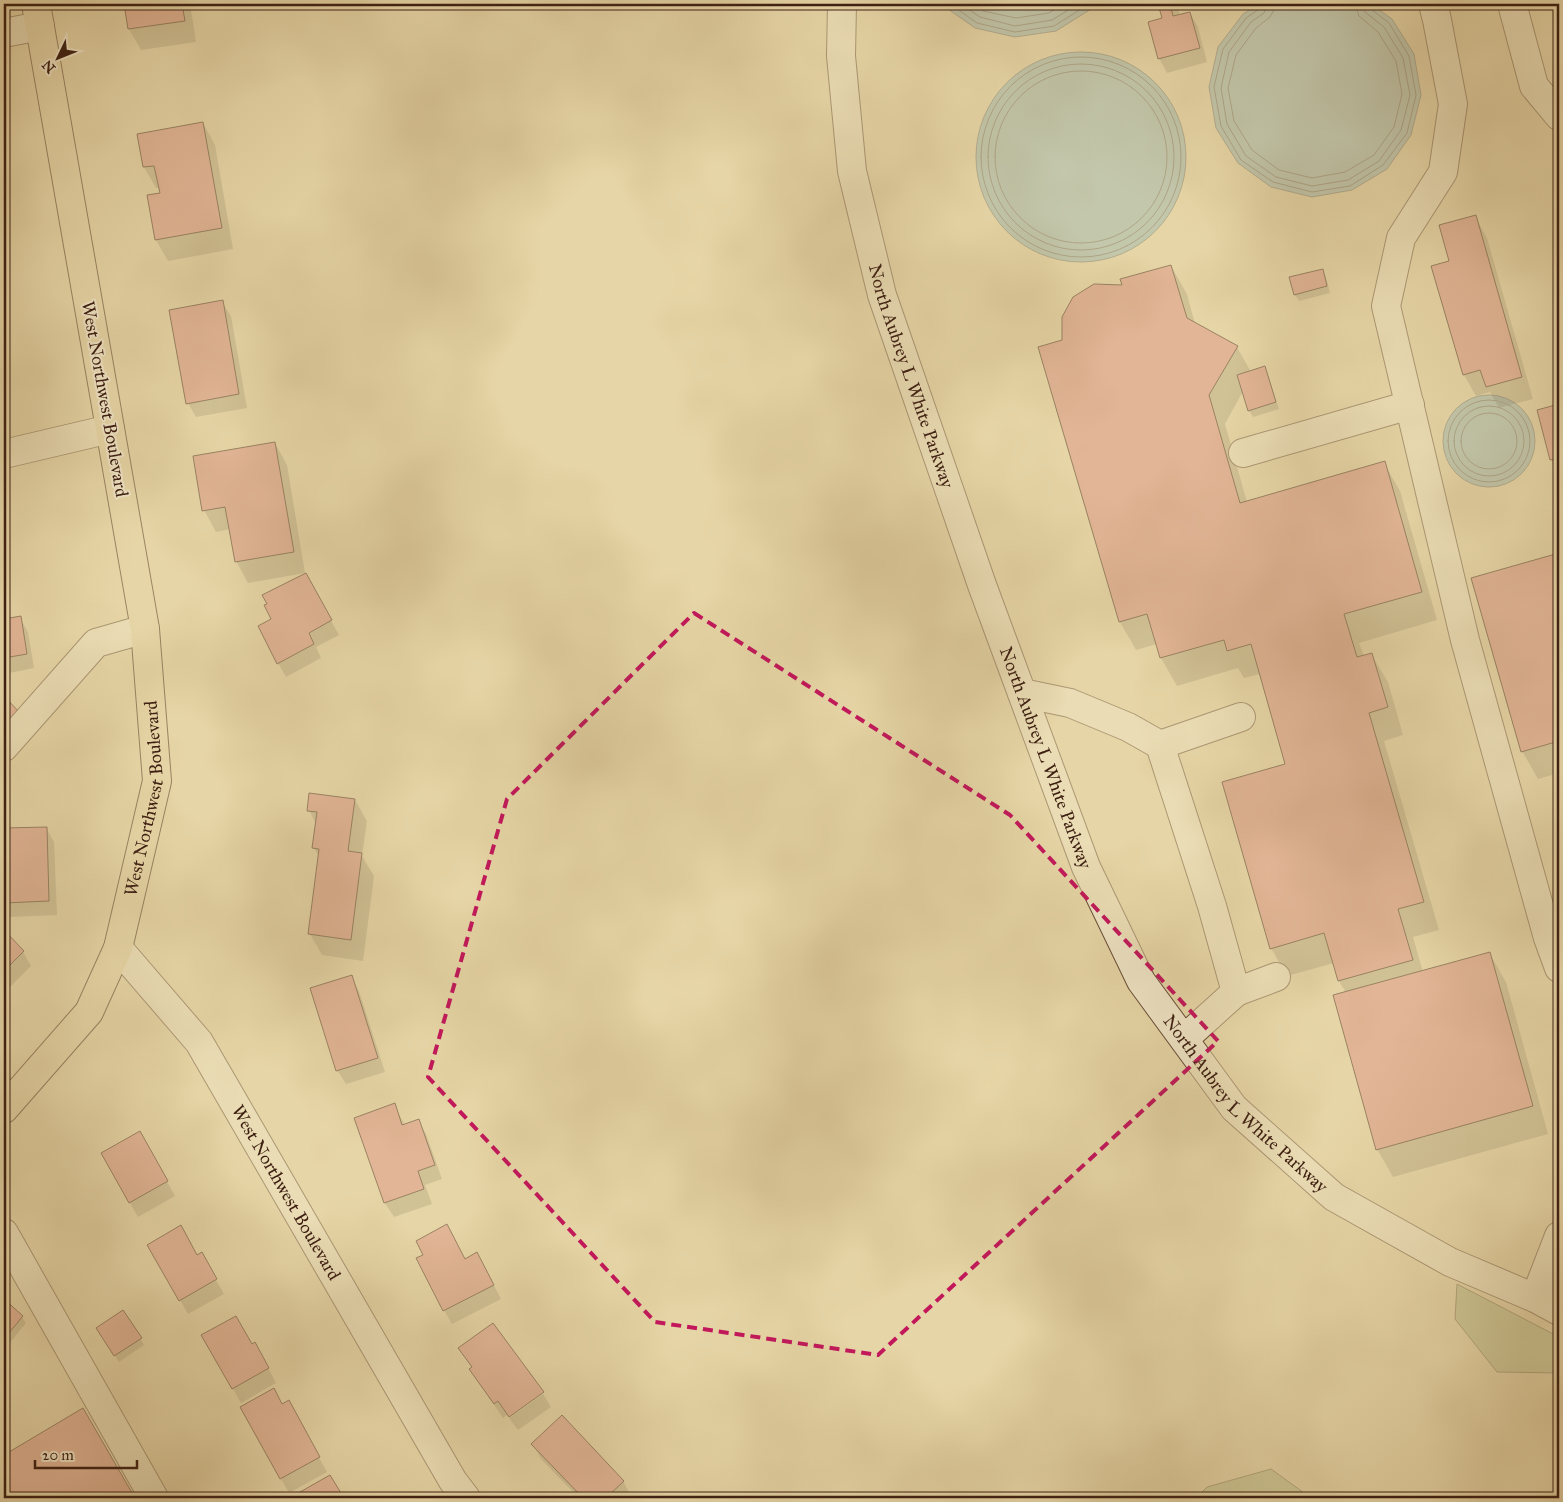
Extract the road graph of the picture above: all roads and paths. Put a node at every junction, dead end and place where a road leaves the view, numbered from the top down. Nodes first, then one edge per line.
1 (842, 4) edge
2 (1433, 4) edge
3 (1512, 4) edge
4 (38, 15) edge
5 (4, 33) edge
6 (1559, 116) edge
7 (1410, 405) junction
8 (110, 429) junction
9 (1243, 453) dead end
10 (4, 454) edge
11 (145, 629) junction
12 (1022, 693) junction
13 (1241, 717) dead end
14 (1160, 745) junction
15 (4, 747) edge
16 (118, 948) junction
17 (1559, 968) edge
18 (1276, 976) dead end
19 (1236, 992) junction
20 (1184, 1039) junction
21 (4, 1109) edge
22 (4, 1233) edge
23 (1559, 1236) edge
24 (1535, 1298) junction
25 (1559, 1311) edge
26 (154, 1498) edge
27 (466, 1498) edge

1 - 12 street, North Aubrey L White Parkway
2 - 7 street
3 - 6 street
4 - 5 street
4 - 8 main road, West Northwest Boulevard
7 - 9 street
7 - 17 street
8 - 10 street
8 - 11 main road, West Northwest Boulevard
11 - 15 street
11 - 16 main road, West Northwest Boulevard
12 - 14 street
12 - 20 street, North Aubrey L White Parkway
13 - 14 street
14 - 19 street
16 - 21 main road
16 - 27 street, West Northwest Boulevard
18 - 19 street
19 - 20 street
20 - 24 street, North Aubrey L White Parkway
22 - 26 street
23 - 24 street
24 - 25 street, North Aubrey L White Parkway

